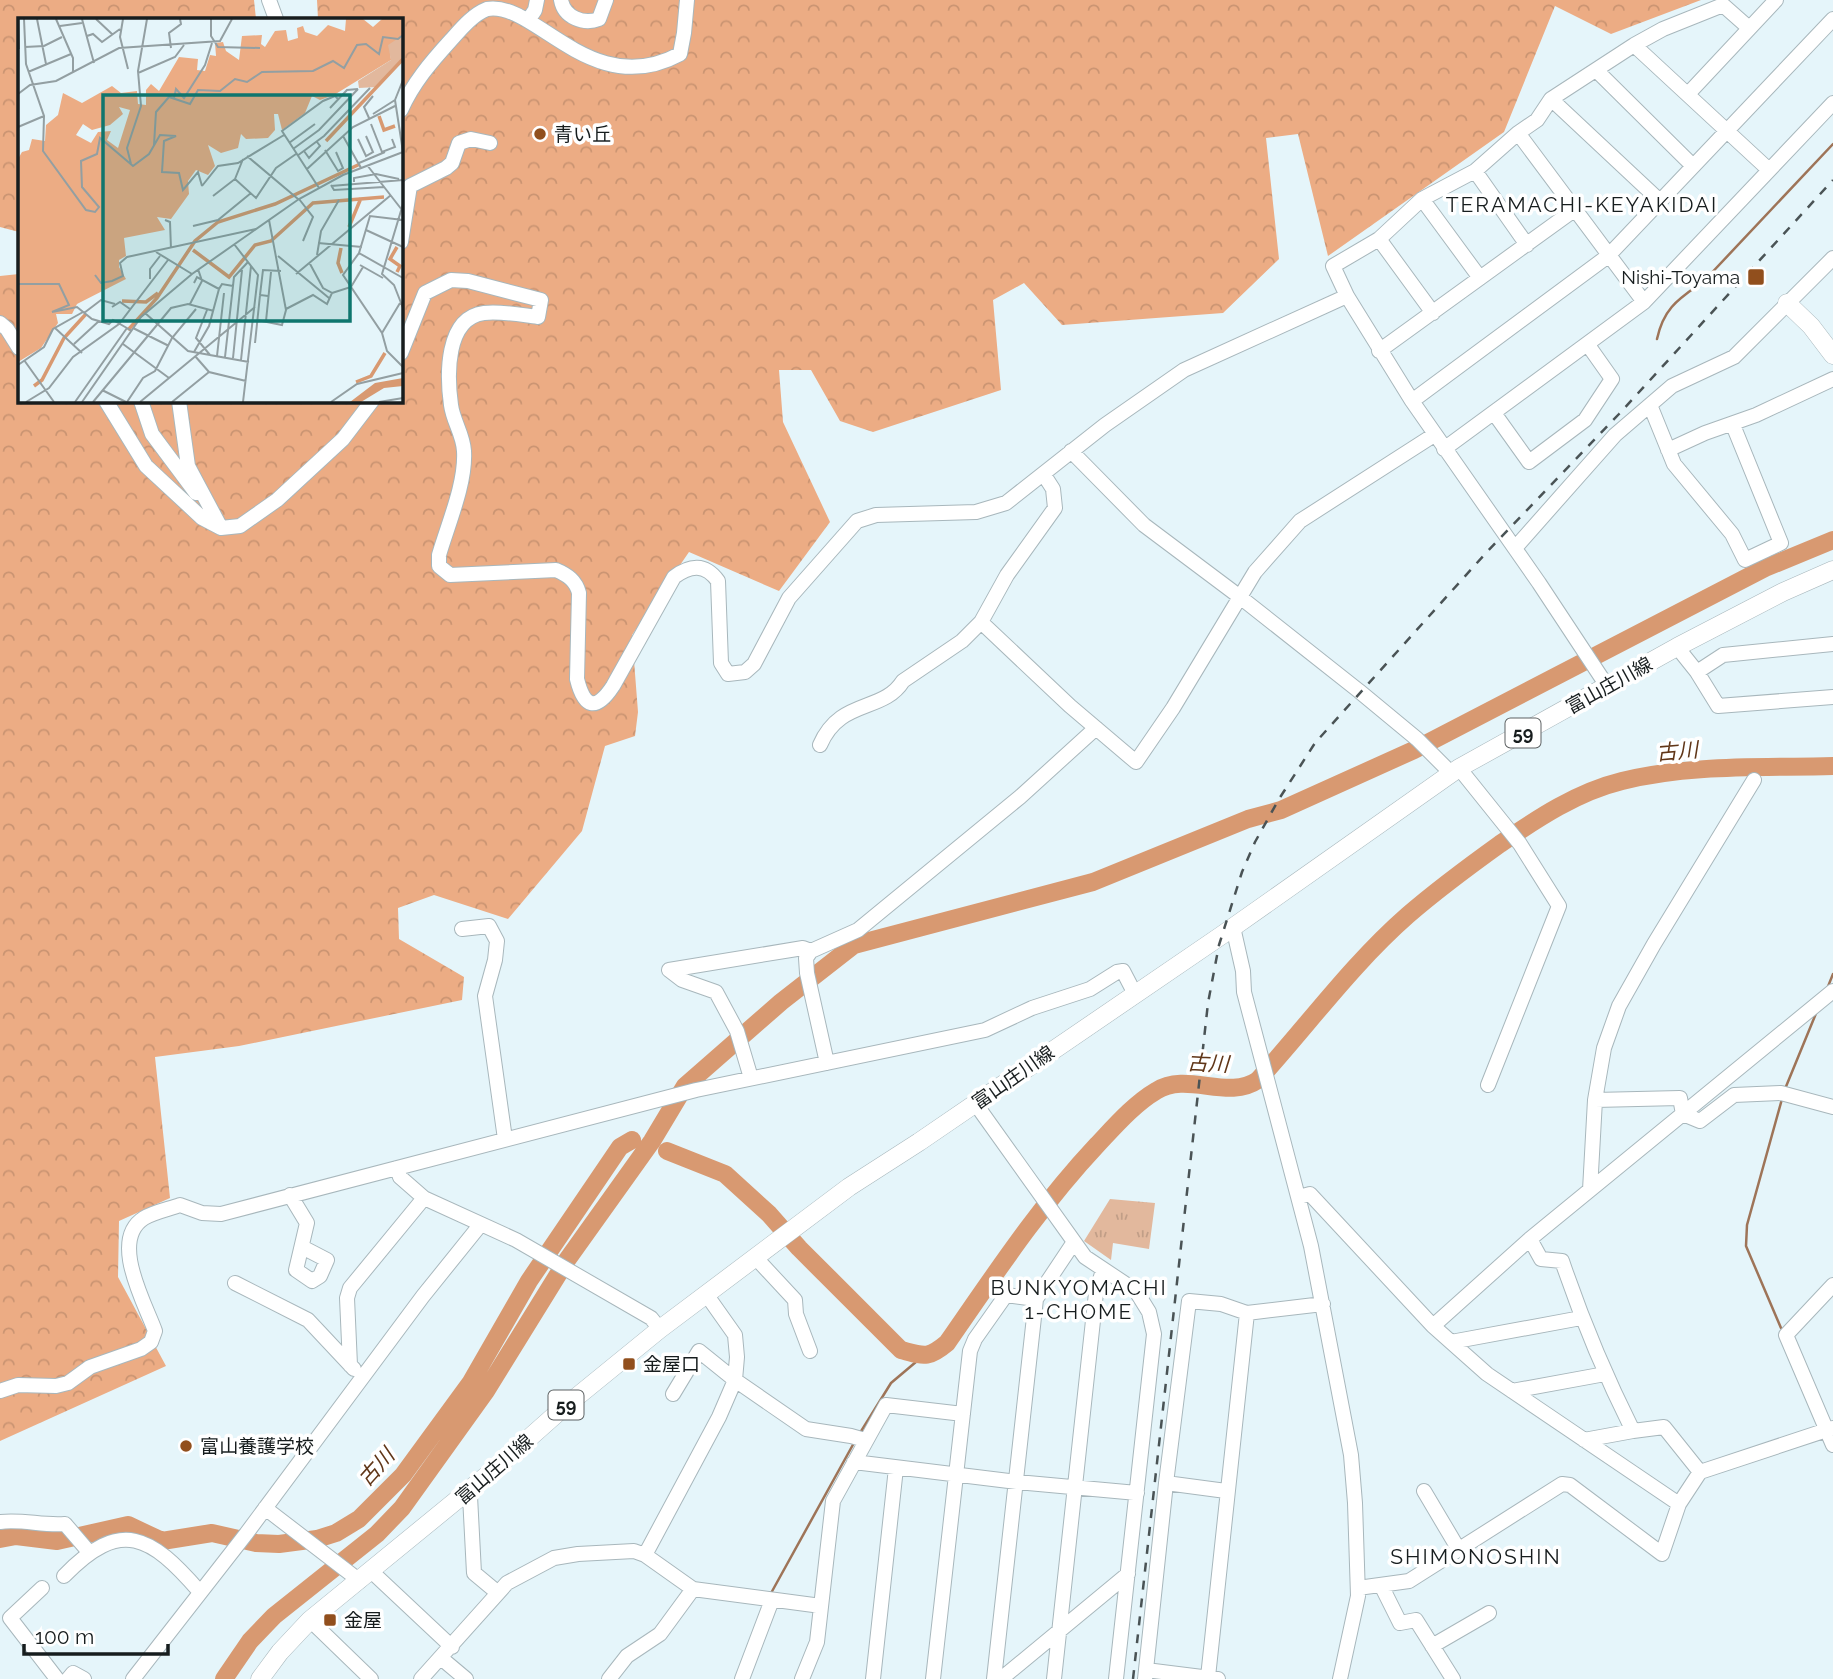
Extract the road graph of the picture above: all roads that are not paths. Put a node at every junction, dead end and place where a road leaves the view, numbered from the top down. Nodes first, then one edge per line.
1 (269, 0) edge
2 (537, 0) edge
3 (561, 0) edge
4 (606, 0) edge
5 (687, 0) edge
6 (1776, 0) edge
7 (276, 18) edge
8 (528, 19) junction
9 (1833, 19) edge
10 (1749, 29) junction
11 (1634, 45) junction
12 (1596, 70) junction
13 (1688, 94) junction
14 (1551, 99) junction
15 (1833, 103) edge
16 (402, 108) edge
17 (1727, 131) junction
18 (1518, 133) junction
19 (490, 143) dead end
20 (1693, 166) junction
21 (1768, 169) junction
22 (1475, 171) junction
23 (1422, 199) junction
24 (1660, 201) junction
25 (1574, 210) junction
26 (402, 236) edge
27 (1379, 239) junction
28 (1527, 245) junction
29 (1608, 256) junction
30 (1833, 258) edge
31 (1480, 278) junction
32 (1347, 296) junction
33 (1644, 302) junction
34 (1787, 303) junction
35 (1433, 313) junction
36 (0, 323) edge
37 (1588, 345) junction
38 (18, 346) edge
39 (402, 350) edge
40 (1380, 351) junction
41 (1833, 355) edge
42 (1833, 379) edge
43 (1412, 401) junction
44 (107, 402) edge
45 (141, 402) edge
46 (179, 402) edge
47 (371, 402) edge
48 (1650, 405) junction
49 (1494, 413) junction
50 (1733, 425) junction
51 (1434, 435) junction
52 (1444, 449) junction
53 (1668, 450) junction
54 (1071, 451) junction
55 (1044, 475) junction
56 (207, 504) junction
57 (222, 528) junction
58 (1514, 548) junction
59 (1833, 570) edge
60 (1240, 597) junction
61 (981, 622) junction
62 (1833, 644) edge
63 (1677, 647) junction
64 (1697, 672) junction
65 (1602, 679) junction
66 (1833, 697) edge
67 (1096, 728) junction
68 (820, 745) dead end
69 (1456, 771) junction
70 (1754, 780) dead end
71 (1233, 927) junction
72 (463, 929) dead end
73 (811, 951) junction
74 (1833, 990) edge
75 (1135, 994) junction
76 (827, 1063) junction
77 (751, 1077) junction
78 (1488, 1085) dead end
79 (1595, 1100) junction
80 (975, 1103) junction
81 (1833, 1107) edge
82 (1683, 1114) junction
83 (505, 1139) junction
84 (397, 1167) junction
85 (1590, 1190) junction
86 (290, 1195) junction
87 (1299, 1197) junction
88 (424, 1198) junction
89 (481, 1224) junction
90 (1530, 1238) junction
91 (1074, 1242) junction
92 (302, 1247) dead end
93 (755, 1257) junction
94 (1103, 1270) junction
95 (235, 1283) dead end
96 (1833, 1285) edge
97 (706, 1294) junction
98 (1036, 1299) junction
99 (1323, 1304) junction
100 (1247, 1313) junction
101 (1581, 1318) junction
102 (1433, 1326) junction
103 (660, 1329) junction
104 (1451, 1342) junction
105 (810, 1351) dead end
106 (350, 1365) junction
107 (1605, 1374) junction
108 (363, 1377) junction
109 (735, 1380) junction
110 (0, 1391) edge
111 (1512, 1391) junction
112 (673, 1394) dead end
113 (963, 1414) junction
114 (1830, 1429) edge
115 (1633, 1430) junction
116 (865, 1440) junction
117 (1584, 1440) junction
118 (1833, 1445) edge
119 (854, 1462) junction
120 (896, 1468) junction
121 (1700, 1472) junction
122 (956, 1474) junction
123 (1017, 1482) junction
124 (1166, 1483) junction
125 (1076, 1487) junction
126 (1226, 1491) junction
127 (1423, 1491) dead end
128 (467, 1492) junction
129 (1137, 1493) junction
130 (1679, 1504) junction
131 (265, 1508) junction
132 (0, 1522) edge
133 (86, 1549) junction
134 (1459, 1550) junction
135 (645, 1555) junction
136 (360, 1574) junction
137 (1128, 1574) junction
138 (64, 1576) dead end
139 (1381, 1585) junction
140 (41, 1588) dead end
141 (1358, 1588) junction
142 (693, 1589) junction
143 (199, 1591) junction
144 (498, 1593) junction
145 (772, 1600) junction
146 (821, 1606) junction
147 (1489, 1613) dead end
148 (310, 1620) junction
149 (1060, 1629) junction
150 (1432, 1646) junction
151 (452, 1647) junction
152 (441, 1658) junction
153 (1145, 1675) edge
154 (1213, 1678) edge
155 (57, 1679) edge
156 (68, 1679) edge
157 (84, 1679) edge
158 (133, 1679) edge
159 (260, 1679) edge
160 (371, 1679) edge
161 (421, 1679) edge
162 (466, 1679) edge
163 (609, 1679) edge
164 (742, 1679) edge
165 (802, 1679) edge
166 (873, 1679) edge
167 (933, 1679) edge
168 (994, 1679) edge
169 (1001, 1679) edge
170 (1054, 1679) edge
171 (1116, 1679) edge
172 (1340, 1679) edge
173 (1453, 1679) edge

1 - 7 street
2 - 8 street
3 - 4 street
5 - 8 street
6 - 10 street
8 - 16 street
9 - 17 street
10 - 11 street
10 - 13 street
11 - 12 street
11 - 13 street
12 - 14 street
12 - 20 street
13 - 17 street
14 - 18 street
14 - 24 street
15 - 21 street
17 - 20 street
17 - 21 street
18 - 22 street
18 - 25 street
19 - 26 street
20 - 24 street
21 - 33 street
22 - 23 street
22 - 28 street
23 - 27 street
23 - 31 street
24 - 29 street
25 - 28 street
25 - 29 street
27 - 32 street
27 - 35 street
28 - 31 street
29 - 33 street
29 - 43 street
30 - 34 street
31 - 35 street
32 - 40 street
32 - 54 street
33 - 37 street
34 - 41 main road
34 - 48 street
35 - 40 street
36 - 38 street
37 - 49 street
37 - 49 street
39 - 55 street
40 - 43 street
42 - 50 street
43 - 51 street
44 - 57 street
45 - 56 street
46 - 56 street
47 - 57 street
48 - 53 street
48 - 58 street
49 - 52 street
50 - 53 street
50 - 53 street
51 - 52 street
51 - 60 street
52 - 58 street
54 - 55 street
54 - 60 street
55 - 61 street
56 - 57 street
58 - 65 street
59 - 63 main road, 富山庄川線 / 59
60 - 67 street
60 - 69 street
61 - 67 street
61 - 68 street
62 - 64 street
63 - 64 street
63 - 65 main road, 富山庄川線 / 59
64 - 66 street
65 - 69 main road, 富山庄川線 / 59
67 - 73 street
69 - 71 main road, 富山庄川線 / 59
69 - 78 street
70 - 79 street
71 - 75 main road, 富山庄川線 / 59
71 - 87 street
72 - 83 street
73 - 76 street
73 - 77 street
74 - 82 street
75 - 76 street
75 - 80 main road, 富山庄川線 / 59
76 - 77 street
77 - 83 street
79 - 82 street
79 - 85 street
80 - 91 street
80 - 93 main road, 富山庄川線 / 59
81 - 82 street
82 - 85 street
83 - 84 street
84 - 86 street
84 - 88 street
85 - 90 street
86 - 92 street
86 - 110 street
87 - 99 street
87 - 102 street
88 - 89 street
88 - 106 street
89 - 103 street
89 - 108 street
90 - 101 street
90 - 102 street
91 - 94 street
91 - 98 street
93 - 97 main road, 富山庄川線 / 59
93 - 105 street
94 - 125 street
94 - 129 street
95 - 106 street
96 - 114 street
97 - 103 main road, 富山庄川線 / 59
97 - 109 street
98 - 113 street
98 - 123 street
99 - 100 street
99 - 141 street
100 - 124 street
100 - 126 street
101 - 104 street
101 - 107 street
102 - 104 street
103 - 128 main road, 富山庄川線 / 59
104 - 111 street
106 - 108 street
107 - 111 street
107 - 115 street
108 - 131 street
109 - 112 street
109 - 116 street
109 - 135 street
111 - 117 street
113 - 116 street
113 - 122 street
114 - 118 street
114 - 121 street
115 - 117 street
115 - 121 street
116 - 119 street
117 - 130 street
119 - 120 street
119 - 146 street
120 - 122 street
120 - 166 street
121 - 130 street
122 - 123 street
122 - 167 street
123 - 125 street
123 - 168 street
124 - 126 street
124 - 153 street
125 - 129 street
125 - 149 street
126 - 154 street
127 - 134 street
128 - 136 main road, 富山庄川線 / 59
128 - 144 street
129 - 137 street
130 - 134 street
131 - 136 street
131 - 143 street
132 - 133 street
133 - 138 street
133 - 143 street
134 - 139 street
135 - 142 street
135 - 144 street
136 - 148 main road, 富山庄川線 / 59
136 - 151 street
137 - 149 street
137 - 171 street
139 - 141 street
139 - 150 street
140 - 155 street
141 - 172 street
142 - 145 street
142 - 163 street
143 - 158 street
144 - 151 street
145 - 146 street
145 - 164 street
146 - 165 street
147 - 150 street
148 - 159 main road, 富山庄川線 / 59
148 - 160 street
149 - 169 street
149 - 170 street
150 - 173 street
151 - 152 street
152 - 161 street
152 - 162 street
153 - 154 street
156 - 157 street

